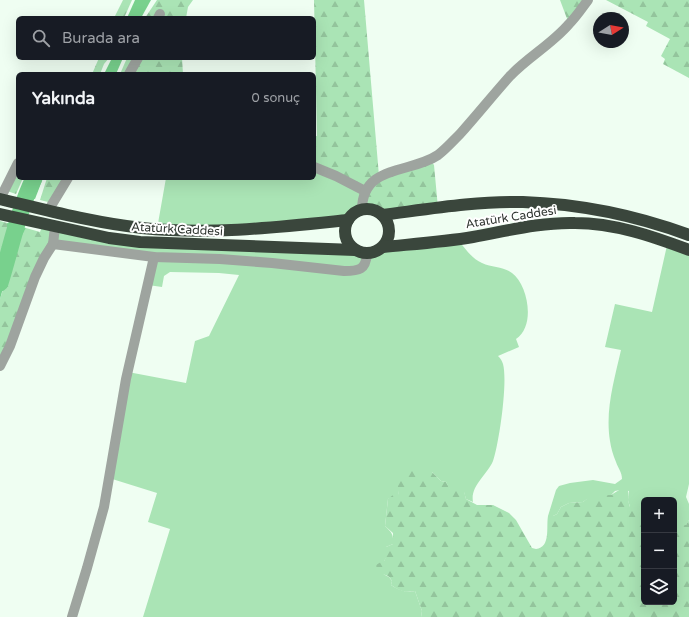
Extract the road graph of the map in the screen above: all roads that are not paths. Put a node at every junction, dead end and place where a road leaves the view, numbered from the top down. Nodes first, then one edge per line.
1 (588, 0) edge
2 (137, 60) edge
3 (131, 72) edge
4 (16, 167) edge
5 (316, 168) edge
6 (67, 180) edge
7 (365, 191) junction
8 (0, 199) edge
9 (45, 210) junction
10 (362, 210) junction
11 (3, 215) edge
12 (382, 215) junction
13 (348, 220) junction
14 (55, 227) junction
15 (689, 235) edge
16 (53, 244) junction
17 (382, 247) junction
18 (689, 250) edge
19 (361, 252) junction
20 (154, 257) junction
21 (0, 366) edge
22 (72, 617) edge

1 - 7 street
2 - 3 street
4 - 8 street
5 - 7 street
6 - 9 street
7 - 10 street
8 - 9 highway, Atatürk Caddesi
9 - 13 highway, Atatürk Caddesi
10 - 12 highway, Atatürk Caddesi
10 - 13 highway
11 - 14 highway, Atatürk Caddesi
12 - 15 highway, Atatürk Caddesi
12 - 17 highway
13 - 19 highway
14 - 16 street
14 - 19 highway, Atatürk Caddesi
16 - 20 street
16 - 21 street
17 - 18 highway, Atatürk Caddesi
17 - 19 highway, Atatürk Caddesi
19 - 20 street
20 - 22 street

